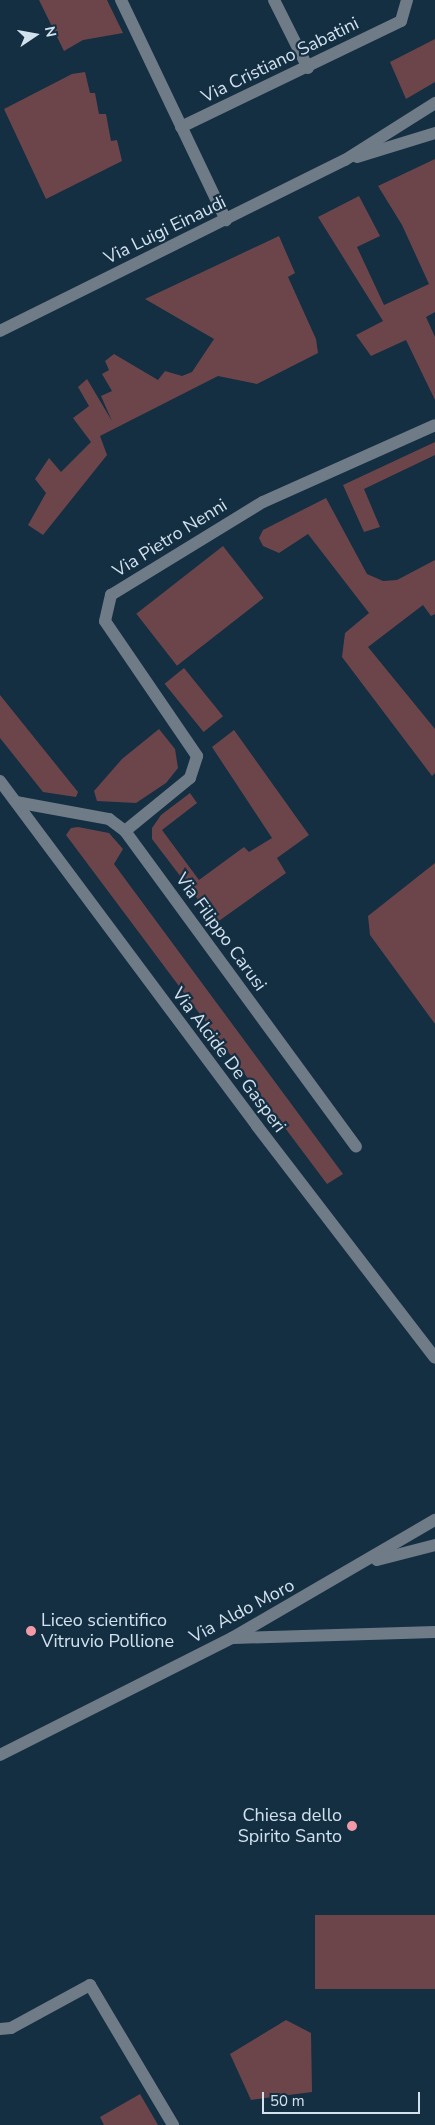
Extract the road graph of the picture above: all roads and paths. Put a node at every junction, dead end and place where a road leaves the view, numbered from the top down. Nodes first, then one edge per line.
1 (122, 0) edge
2 (274, 0) edge
3 (407, 0) edge
4 (308, 68) junction
5 (435, 103) edge
6 (181, 127) junction
7 (435, 133) edge
8 (345, 160) junction
9 (226, 220) junction
10 (0, 331) edge
11 (435, 424) edge
12 (0, 781) edge
13 (16, 802) junction
14 (125, 831) junction
15 (356, 1147) dead end
16 (435, 1358) edge
17 (435, 1520) edge
18 (435, 1545) edge
19 (365, 1564) junction
20 (435, 1632) edge
21 (232, 1638) junction
22 (0, 1755) edge
23 (0, 2029) edge
24 (173, 2125) edge

1 - 6 street
2 - 4 street
3 - 4 street, Via Cristiano Sabatini
4 - 6 street, Via Cristiano Sabatini
5 - 8 street, Via Luigi Einaudi
6 - 9 street
7 - 8 street, Via Luigi Einaudi
8 - 9 street, Via Luigi Einaudi
9 - 10 street, Via Luigi Einaudi
11 - 14 street, Via Pietro Nenni
12 - 13 street, Via Alcide De Gasperi
13 - 14 street, Via Filippo Carusi
13 - 16 street, Via Alcide De Gasperi
14 - 15 street, Via Filippo Carusi
17 - 19 street, Via Aldo Moro
18 - 19 street, Via Aldo Moro
19 - 21 street, Via Aldo Moro
20 - 21 street
21 - 22 street, Via Aldo Moro
23 - 24 street

